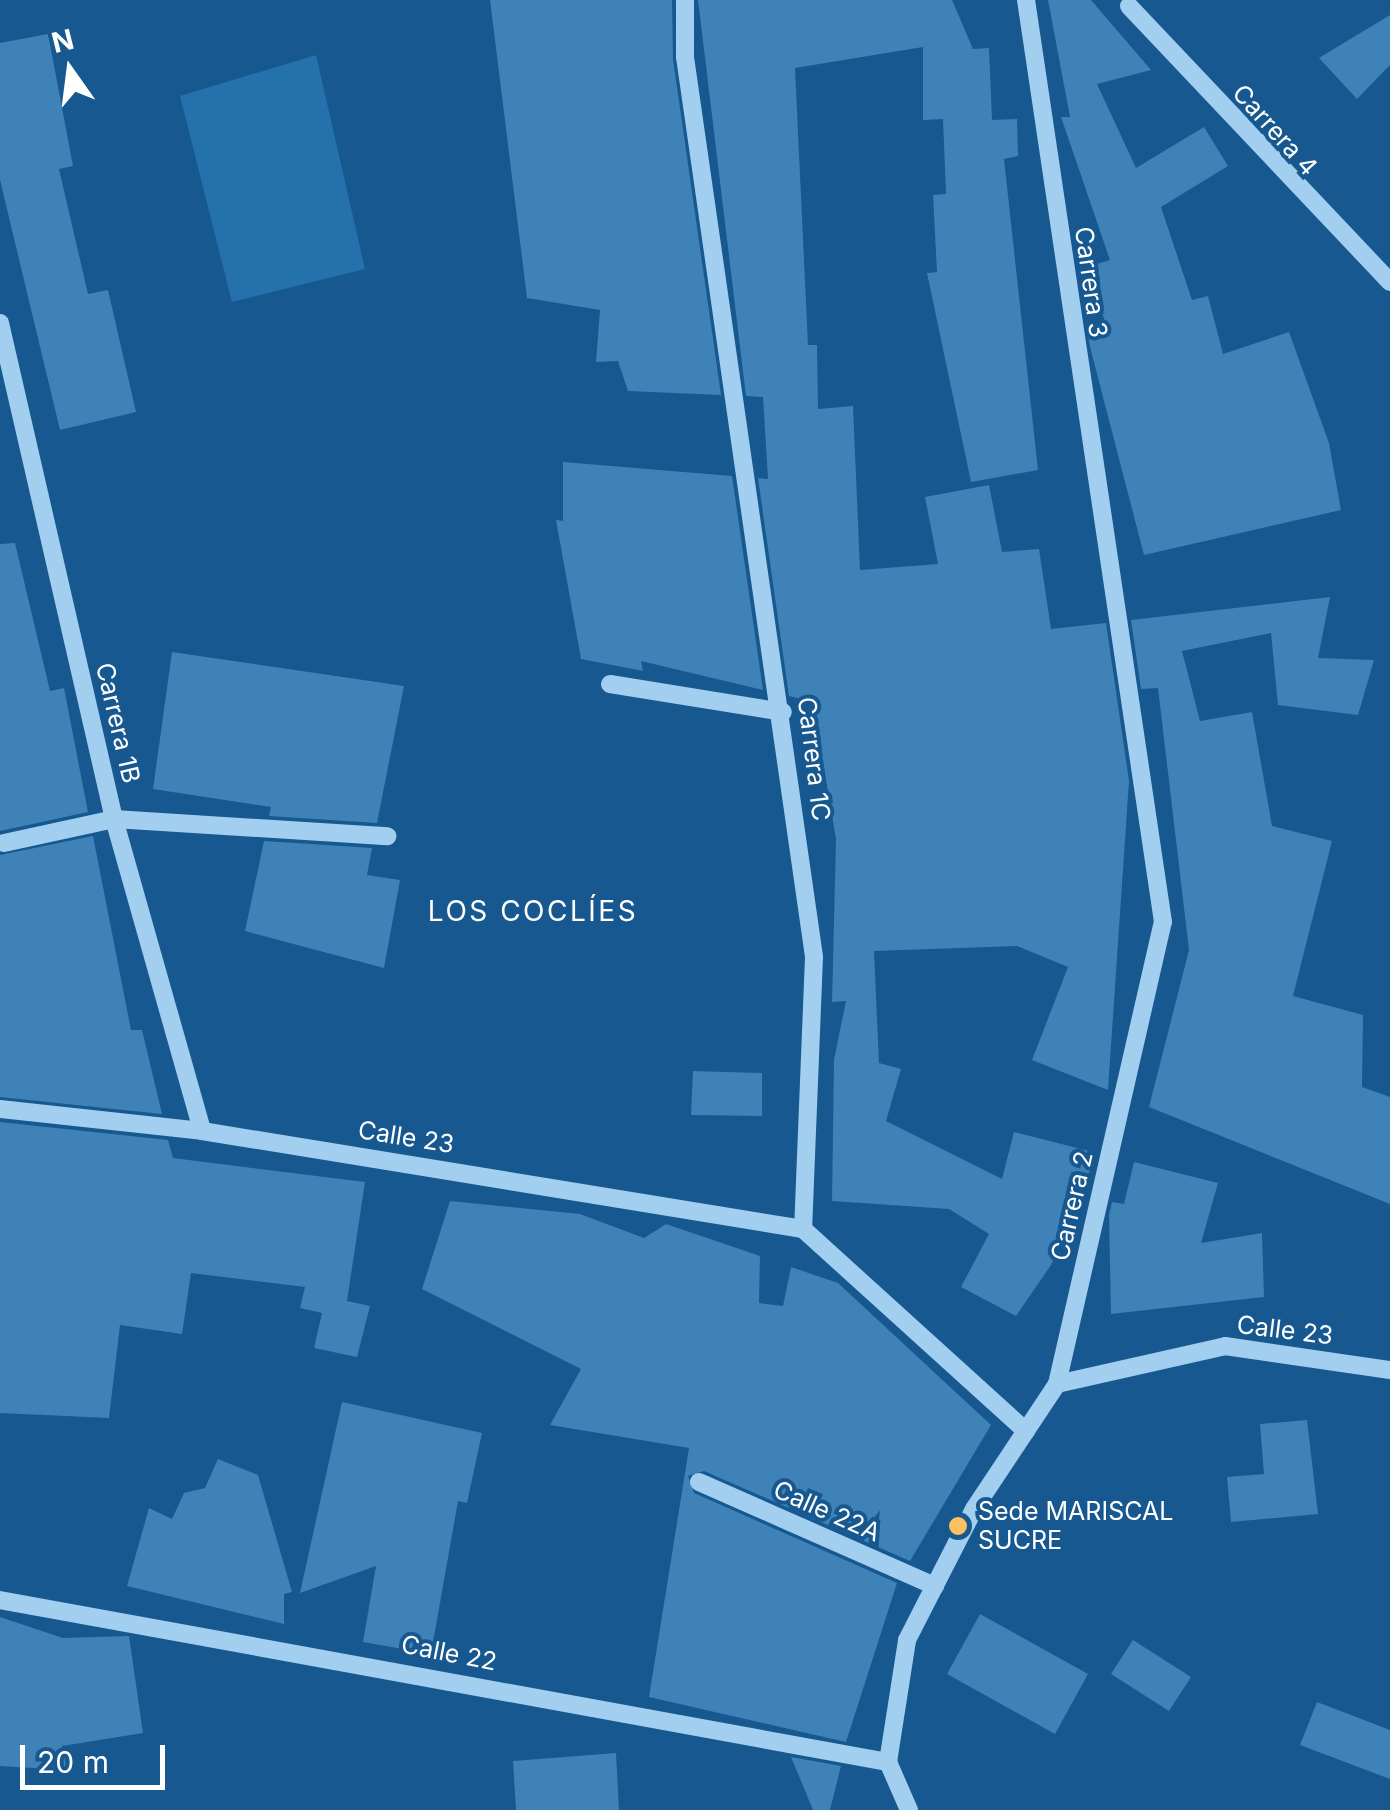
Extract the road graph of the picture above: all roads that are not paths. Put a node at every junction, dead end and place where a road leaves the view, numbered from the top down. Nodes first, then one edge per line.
1 (685, 0) edge
2 (1026, 0) edge
3 (1129, 6) dead end
4 (1390, 282) edge
5 (0, 323) edge
6 (1108, 572) joint
7 (610, 684) dead end
8 (782, 712) junction
9 (114, 819) junction
10 (387, 836) dead end
11 (4, 844) dead end
12 (0, 1110) edge
13 (202, 1131) junction
14 (803, 1229) junction
15 (1390, 1370) edge
16 (1056, 1384) junction
17 (1026, 1431) junction
18 (700, 1482) dead end
19 (935, 1586) junction
20 (0, 1600) edge
21 (888, 1762) junction
22 (909, 1810) edge

1 - 8 street, Carrera 1C
2 - 6 street, Carrera 3
3 - 4 street, Carrera 4
5 - 9 street, Carrera 1B
6 - 16 street, Carrera 2
7 - 8 street
8 - 14 street, Carrera 1C
9 - 10 street
9 - 11 street
9 - 13 street, Carrera 1B
12 - 13 street, Calle 23
13 - 14 street, Calle 23
14 - 17 street
15 - 16 street, Calle 23
16 - 17 street, Carrera 2
17 - 19 street, Carrera 2
18 - 19 street, Calle 22A
19 - 21 street, Carrera 2
20 - 21 street, Calle 22
21 - 22 street

